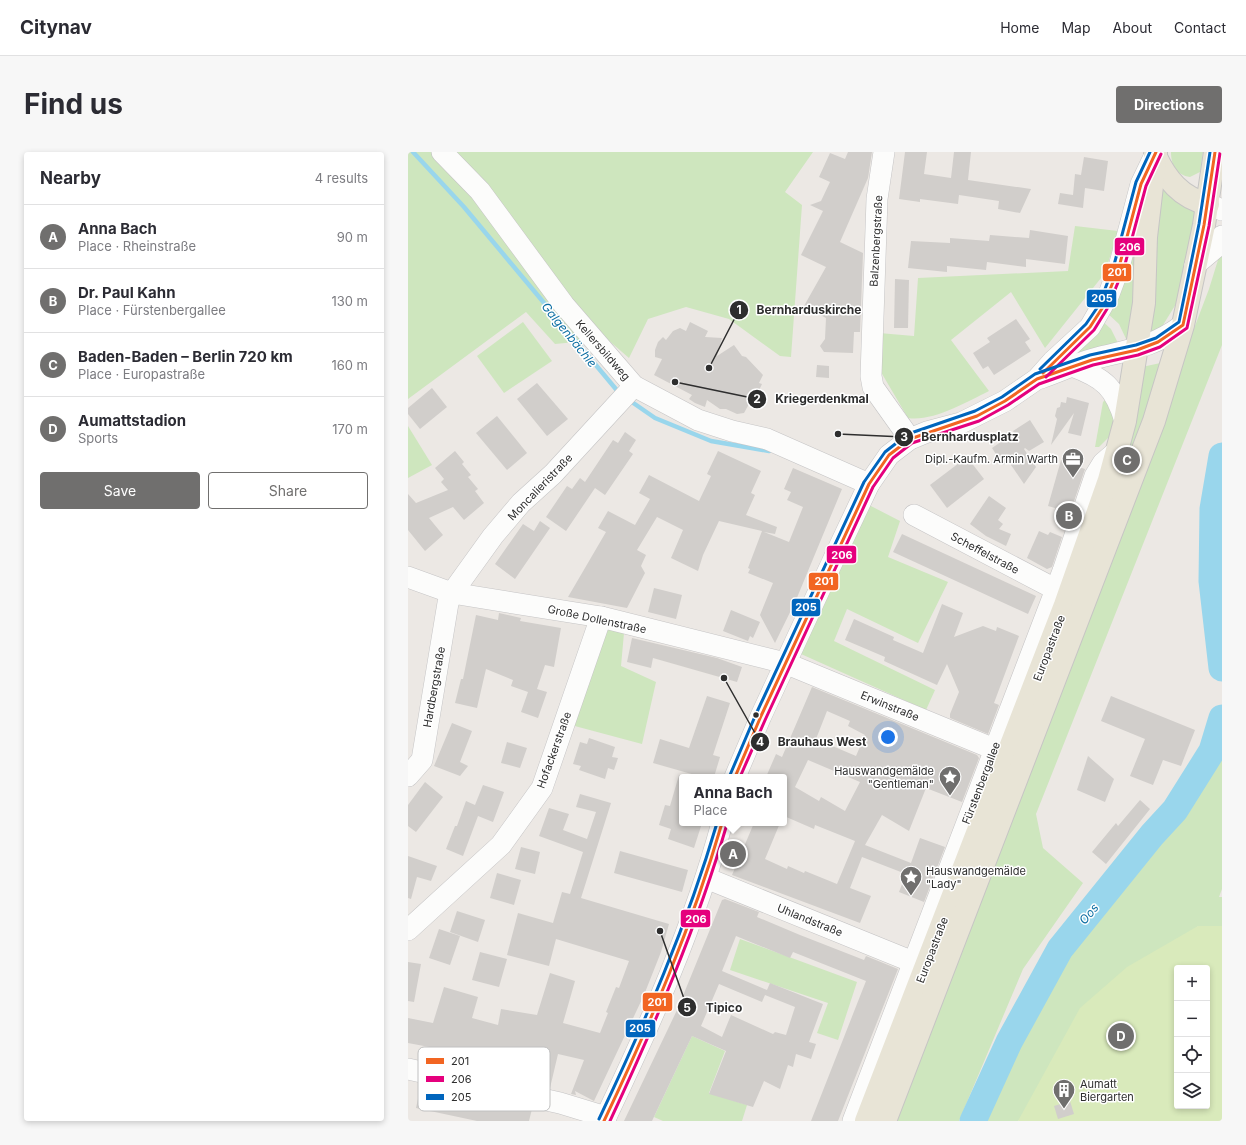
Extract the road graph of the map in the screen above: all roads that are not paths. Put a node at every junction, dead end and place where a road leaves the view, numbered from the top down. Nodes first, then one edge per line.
1 (442, 152) edge
2 (884, 152) edge
3 (1156, 153) edge
4 (1214, 162) edge
5 (1170, 181) junction
6 (1215, 207) edge
7 (1222, 236) edge
8 (1195, 265) junction
9 (1183, 325) junction
10 (1136, 350) junction
11 (1072, 366) junction
12 (1037, 379) junction
13 (627, 394) junction
14 (1125, 420) junction
15 (910, 439) junction
16 (1117, 451) junction
17 (870, 484) junction
18 (914, 515) dead end
19 (408, 577) edge
20 (1056, 590) junction
21 (452, 593) junction
22 (601, 617) junction
23 (785, 663) junction
24 (994, 749) junction
25 (736, 774) edge
26 (408, 776) edge
27 (721, 826) edge
28 (706, 878) junction
29 (408, 930) edge
30 (913, 962) junction
31 (408, 1069) edge
32 (418, 1071) edge
33 (550, 1101) edge
34 (605, 1119) edge
35 (852, 1121) edge
36 (866, 1121) edge
37 (885, 1121) edge

1 - 13 street, Kellersbildweg
2 - 15 street, Balzenbergstraße
3 - 5 main road
3 - 10 main road, Europastraße
3 - 12 street
4 - 5 main road
4 - 6 main road, Europastraße
5 - 6 main road
6 - 8 main road, Europastraße
7 - 8 street
8 - 9 main road, Europastraße
9 - 10 street
9 - 37 main road, Europastraße
10 - 11 street
10 - 14 main road, Europastraße
11 - 12 street
11 - 14 street
12 - 15 street
13 - 17 street, Kellersbildweg
13 - 21 street, Moncalieristraße
14 - 16 main road, Europastraße
15 - 17 street
16 - 20 street, Fürstenbergallee
16 - 36 main road, Europastraße
17 - 23 street
18 - 20 street, Scheffelstraße
19 - 21 street, Große Dollenstraße
20 - 24 street, Fürstenbergallee
21 - 22 street, Große Dollenstraße
21 - 26 street, Hardbergstraße
22 - 23 street, Große Dollenstraße
22 - 29 street, Hofackerstraße
23 - 24 street, Erwinstraße
23 - 25 street
24 - 30 street, Fürstenbergallee
27 - 28 street
28 - 30 street, Uhlandstraße
28 - 34 street
30 - 35 street, Fürstenbergallee
31 - 32 street
33 - 34 street

